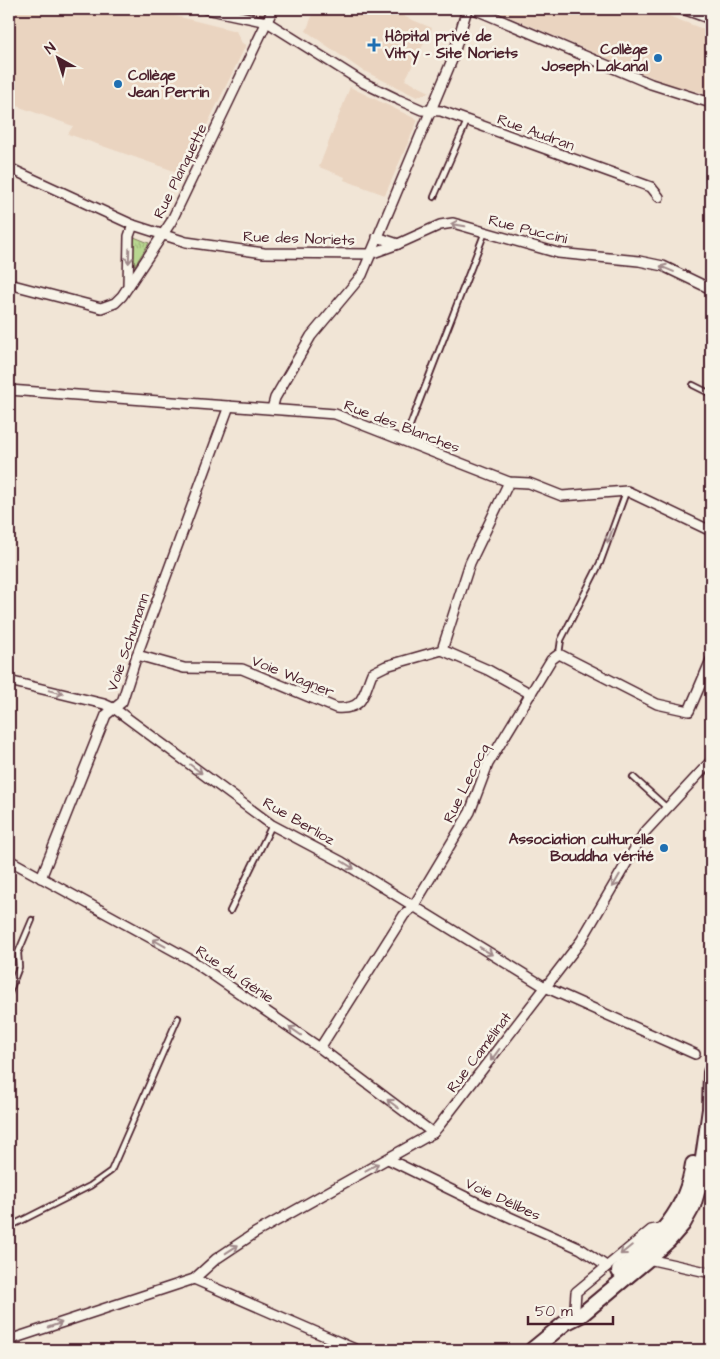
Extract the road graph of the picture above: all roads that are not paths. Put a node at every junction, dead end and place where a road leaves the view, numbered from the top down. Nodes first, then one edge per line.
1 (206, 9) edge
2 (273, 9) edge
3 (467, 9) edge
4 (474, 9) edge
5 (683, 9) edge
6 (711, 20) edge
7 (267, 22) junction
8 (711, 104) edge
9 (430, 111) junction
10 (466, 120) junction
11 (9, 168) edge
12 (434, 197) dead end
13 (660, 197) dead end
14 (132, 225) junction
15 (485, 232) junction
16 (161, 236) junction
17 (377, 237) junction
18 (398, 244) junction
19 (370, 254) junction
20 (9, 284) edge
21 (128, 287) junction
22 (711, 289) edge
23 (693, 385) dead end
24 (9, 390) edge
25 (711, 394) edge
26 (229, 406) junction
27 (272, 409) junction
28 (404, 443) junction
29 (509, 482) junction
30 (627, 490) junction
31 (711, 531) edge
32 (442, 650) junction
33 (137, 654) junction
34 (559, 654) junction
35 (711, 660) edge
36 (9, 681) edge
37 (531, 694) junction
38 (115, 709) junction
39 (711, 761) edge
40 (633, 777) dead end
41 (668, 808) junction
42 (272, 825) junction
43 (9, 860) edge
44 (40, 878) junction
45 (413, 907) junction
46 (230, 912) dead end
47 (32, 920) dead end
48 (545, 987) junction
49 (9, 993) edge
50 (178, 1018) dead end
51 (320, 1048) junction
52 (695, 1054) dead end
53 (711, 1073) edge
54 (433, 1133) junction
55 (388, 1159) junction
56 (668, 1226) junction
57 (9, 1227) edge
58 (648, 1259) junction
59 (606, 1266) junction
60 (711, 1273) edge
61 (194, 1279) junction
62 (576, 1307) junction
63 (565, 1323) junction
64 (9, 1340) edge
65 (357, 1350) edge
66 (532, 1350) edge

1 - 7 street, Rue Audran
2 - 7 street, Rue Planquette
3 - 9 street, Rue des Noriets
4 - 8 street
5 - 6 street
7 - 9 street, Rue Audran
7 - 16 street, Rue Planquette
9 - 10 street, Rue Audran
9 - 17 street, Rue des Noriets
10 - 12 lane
10 - 13 street, Rue Audran
11 - 14 street, Rue des Noriets
14 - 16 street, Rue des Noriets
14 -> 21 street
15 -> 18 street, Rue Puccini
22 -> 15 street, Rue Puccini
15 - 28 lane
16 - 19 street, Rue des Noriets
16 - 21 street, Rue Planquette
17 - 18 street
17 - 19 street, Rue des Noriets
18 - 19 street, Rue Puccini
19 - 27 street
20 - 21 street, Rue Planquette
23 - 25 lane
24 - 26 street, Rue des Blanches
26 - 27 street, Rue des Blanches
26 - 33 street, Voie Schumann
27 - 28 street, Rue des Blanches
28 - 29 street, Rue des Blanches
29 - 30 street, Rue des Blanches
29 - 32 street
30 - 31 street
30 -> 34 lane, Rue Lecocq
32 - 33 street, Voie Wagner
32 - 37 street
33 - 38 street, Voie Schumann
34 - 35 street
34 - 37 street, Rue Lecocq
36 -> 38 street, Rue Berlioz
37 - 45 street, Rue Lecocq
38 -> 42 street, Rue Berlioz
38 - 44 street, Voie Schumann
39 - 41 street, Rue Camélinat
40 - 41 lane
41 -> 48 street, Rue Camélinat
42 -> 45 street, Rue Berlioz
42 - 46 lane
43 - 44 street, Rue du Génie
51 -> 44 street, Rue du Génie
45 -> 48 street, Rue Berlioz
45 - 51 street, Rue Lecocq
47 - 49 lane
48 - 52 street, Rue Berlioz
48 -> 54 street, Rue Camélinat
50 - 57 lane
54 -> 51 street, Rue du Génie
53 - 56 main road
53 - 58 main road
54 - 55 street, Rue Camélinat
55 - 59 street, Voie Délibes
61 -> 55 street, Rue Camélinat
56 -> 59 street
56 - 62 main road
58 - 60 street
58 - 63 main road
59 - 62 street
64 -> 61 street
61 - 65 street
62 - 63 main road
63 - 66 main road

